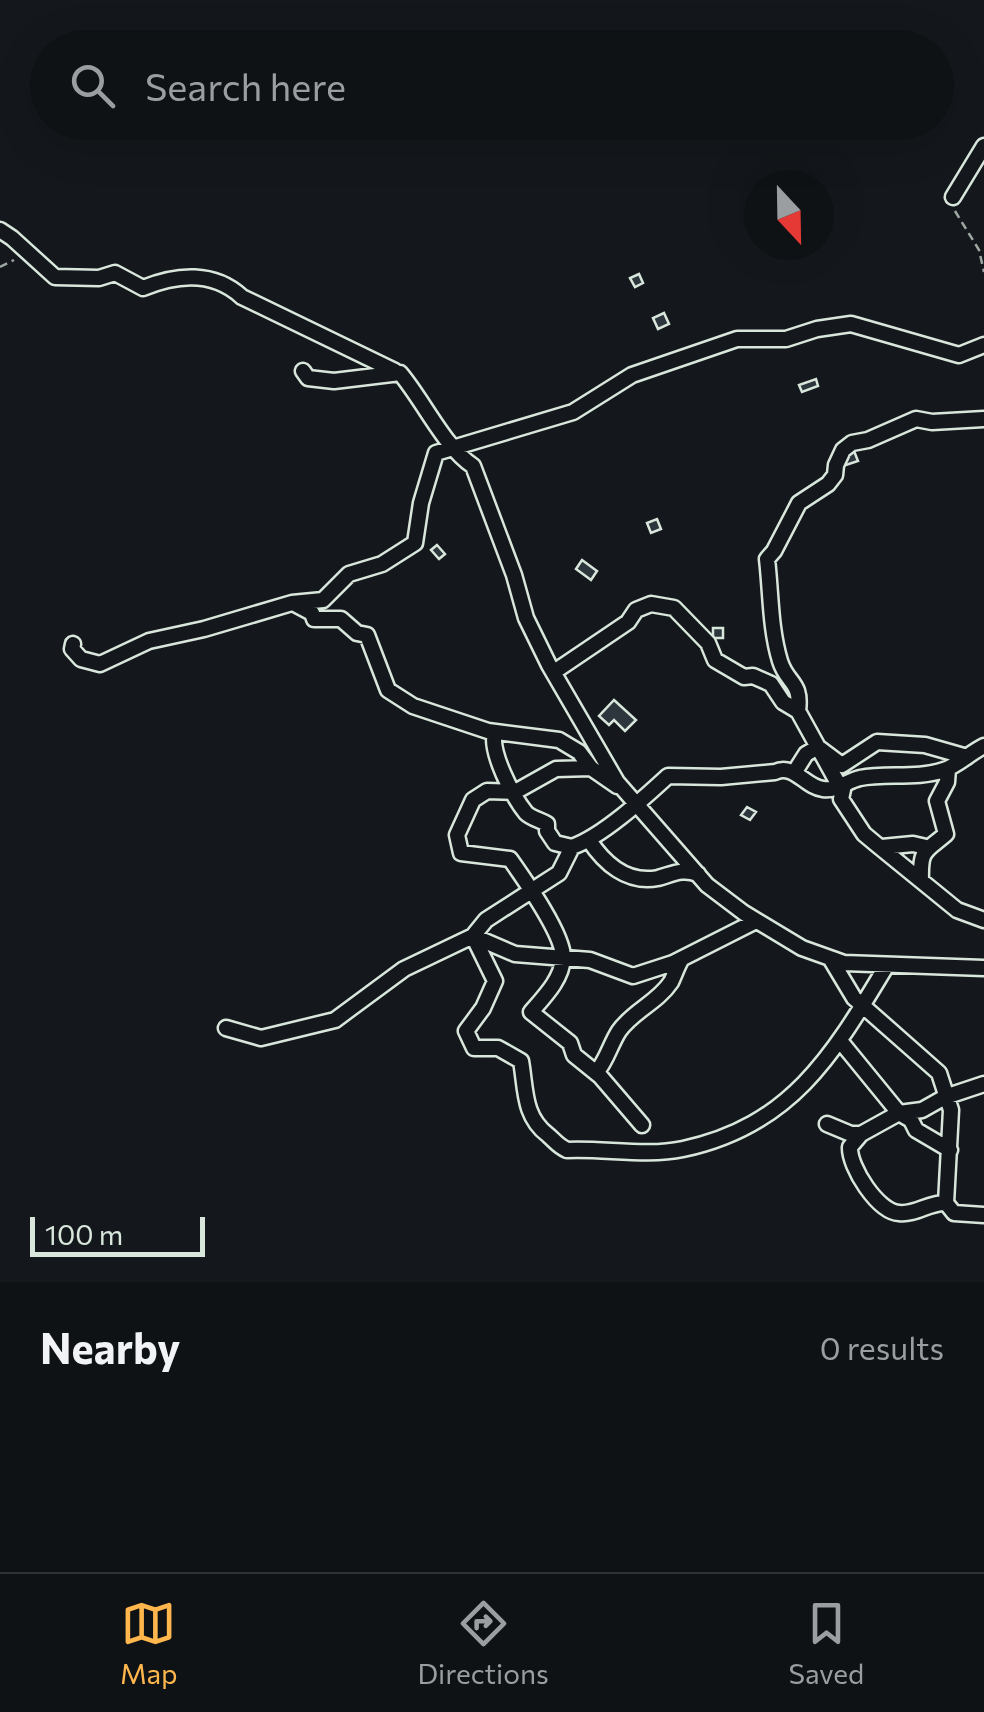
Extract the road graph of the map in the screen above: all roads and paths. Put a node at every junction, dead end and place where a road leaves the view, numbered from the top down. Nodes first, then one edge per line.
1 (984, 146) edge
2 (954, 196) joint
3 (0, 230) edge
4 (28, 252) junction
5 (0, 267) edge
6 (984, 272) edge
7 (984, 345) edge
8 (303, 371) dead end
9 (400, 373) junction
10 (984, 419) edge
11 (454, 446) junction
12 (292, 602) junction
13 (73, 644) dead end
14 (554, 672) junction
15 (798, 711) junction
16 (495, 732) junction
17 (984, 746) edge
18 (818, 747) junction
19 (966, 756) junction
20 (591, 768) junction
21 (948, 769) junction
22 (794, 773) junction
23 (842, 786) junction
24 (515, 792) junction
25 (626, 792) junction
26 (636, 805) junction
27 (589, 840) junction
28 (572, 847) junction
29 (882, 847) junction
30 (926, 847) junction
31 (698, 874) junction
32 (921, 880) junction
33 (532, 890) junction
34 (984, 920) edge
35 (756, 921) junction
36 (473, 936) junction
37 (563, 956) junction
38 (830, 958) junction
39 (680, 960) junction
40 (887, 965) junction
41 (984, 968) edge
42 (863, 1005) junction
43 (226, 1028) dead end
44 (841, 1042) junction
45 (596, 1073) junction
46 (984, 1084) edge
47 (945, 1097) junction
48 (899, 1113) junction
49 (827, 1124) dead end
50 (642, 1125) dead end
51 (861, 1134) junction
52 (950, 1150) junction
53 (946, 1204) junction
54 (984, 1215) edge

1 - 2 street
2 - 6 path
3 - 4 street
4 - 5 path
4 - 9 street
7 - 11 street
8 - 9 street
9 - 11 street
10 - 15 street
11 - 12 street
11 - 14 street
12 - 13 street
12 - 16 street
14 - 15 street
14 - 25 street
15 - 18 street
16 - 20 street
16 - 24 street
17 - 19 street
18 - 19 street
18 - 22 street
18 - 23 street
19 - 21 street
20 - 24 street
20 - 25 street
21 - 23 street
21 - 30 street
22 - 23 street
22 - 26 street
23 - 29 street
24 - 28 street
24 - 33 street
25 - 26 street
26 - 27 street
26 - 31 street
27 - 28 street
27 - 31 street
28 - 33 street
29 - 30 street
29 - 32 street
30 - 32 street
31 - 35 street
32 - 34 street
33 - 36 street
33 - 37 street
35 - 38 street
35 - 39 street
36 - 37 street
36 - 43 street
36 - 44 street
37 - 39 street
37 - 45 street
38 - 40 street
38 - 42 street
39 - 45 street
40 - 41 street
40 - 42 street
42 - 44 street
42 - 47 street
44 - 48 street
45 - 50 street
46 - 47 street
47 - 48 street
47 - 52 street
48 - 51 street
48 - 52 street
49 - 51 street
51 - 53 street
52 - 53 street
53 - 54 street

